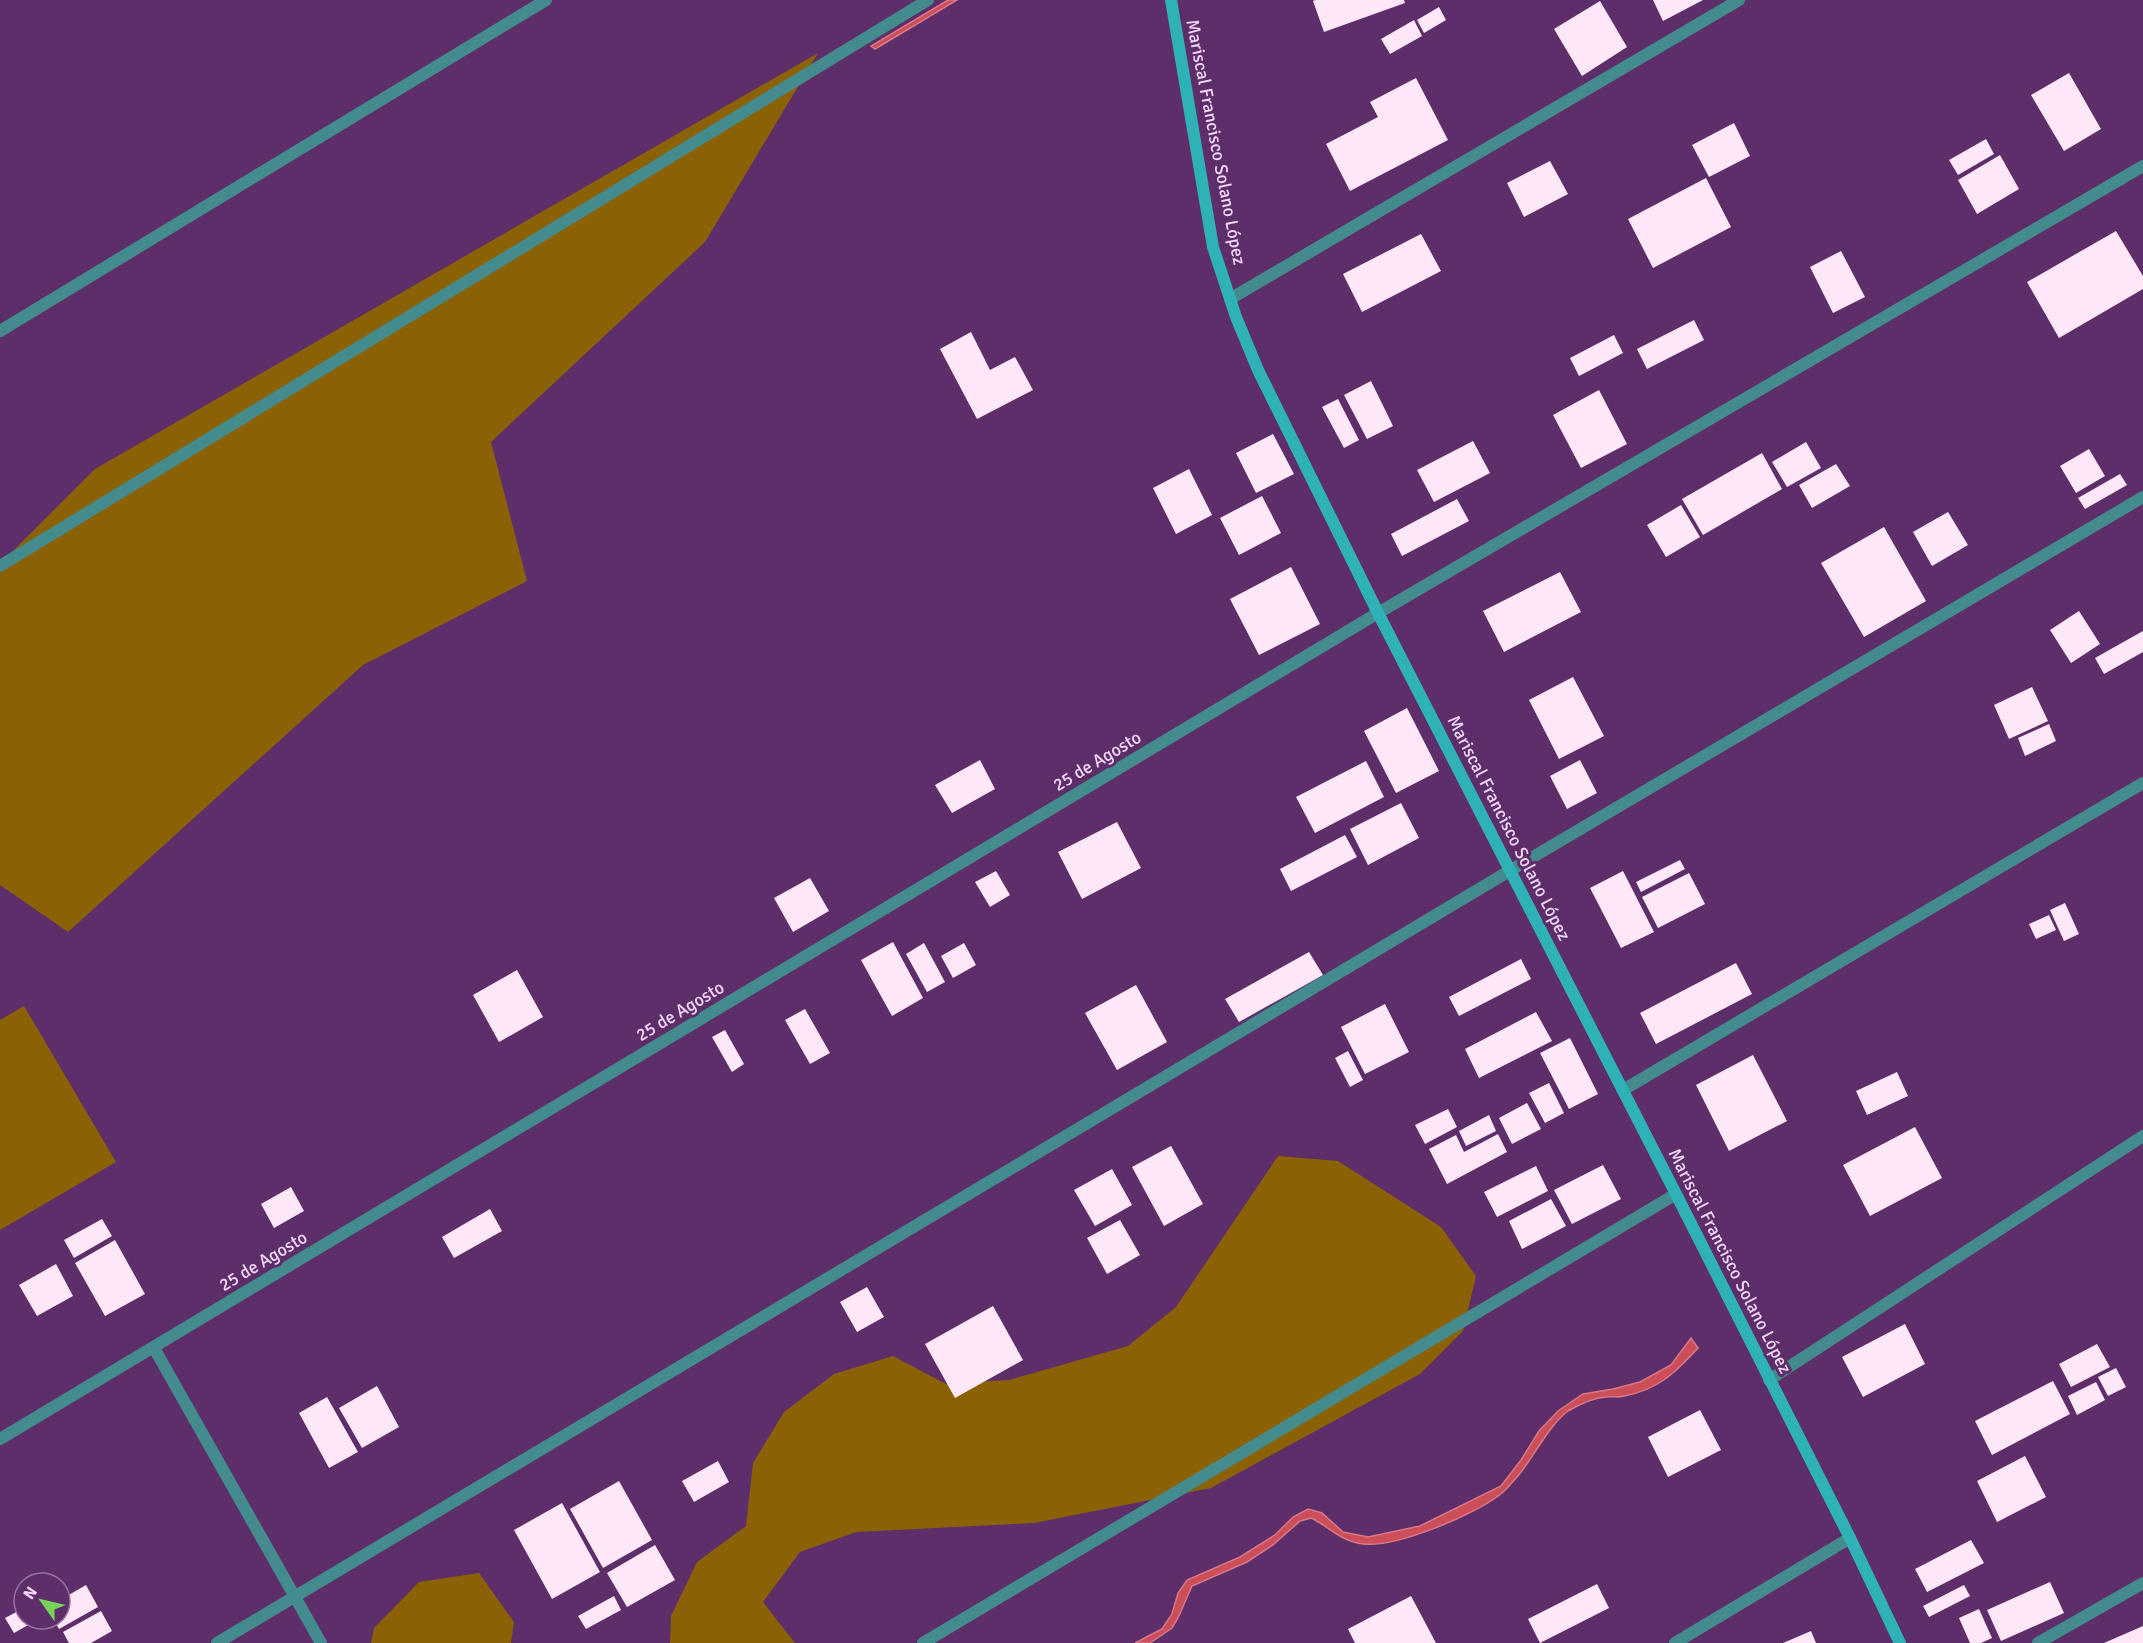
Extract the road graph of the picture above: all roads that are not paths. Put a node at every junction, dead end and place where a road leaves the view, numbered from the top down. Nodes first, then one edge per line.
1 (546, 0) edge
2 (928, 0) edge
3 (1171, 0) edge
4 (1739, 0) edge
5 (2143, 166) edge
6 (1230, 299) junction
7 (0, 332) edge
8 (2143, 497) edge
9 (0, 566) edge
10 (1378, 613) junction
11 (2143, 783) edge
12 (1511, 870) junction
13 (1623, 1090) junction
14 (2143, 1136) edge
15 (1676, 1194) junction
16 (154, 1348) junction
17 (1769, 1380) junction
18 (0, 1439) edge
19 (1850, 1538) junction
20 (2143, 1583) edge
21 (295, 1597) junction
22 (218, 1643) edge
23 (321, 1643) edge
24 (923, 1643) edge
25 (1675, 1643) edge
26 (1900, 1643) edge
27 (2038, 1643) edge

1 - 7 street
2 - 9 street
3 - 6 main road, Mariscal Francisco Solano López
4 - 6 street
5 - 10 street, 25 de Agosto
6 - 10 main road, Mariscal Francisco Solano López
8 - 12 street
10 - 12 main road, Mariscal Francisco Solano López
10 - 16 street, 25 de Agosto
11 - 13 street
12 - 13 main road, Mariscal Francisco Solano López
12 - 21 street
13 - 15 main road, Mariscal Francisco Solano López
14 - 17 street
15 - 17 main road, Mariscal Francisco Solano López
15 - 24 street
16 - 18 street, 25 de Agosto
16 - 21 street
17 - 19 main road, Mariscal Francisco Solano López
19 - 25 street
19 - 26 main road, Mariscal Francisco Solano López
20 - 27 street
21 - 22 street
21 - 23 street

